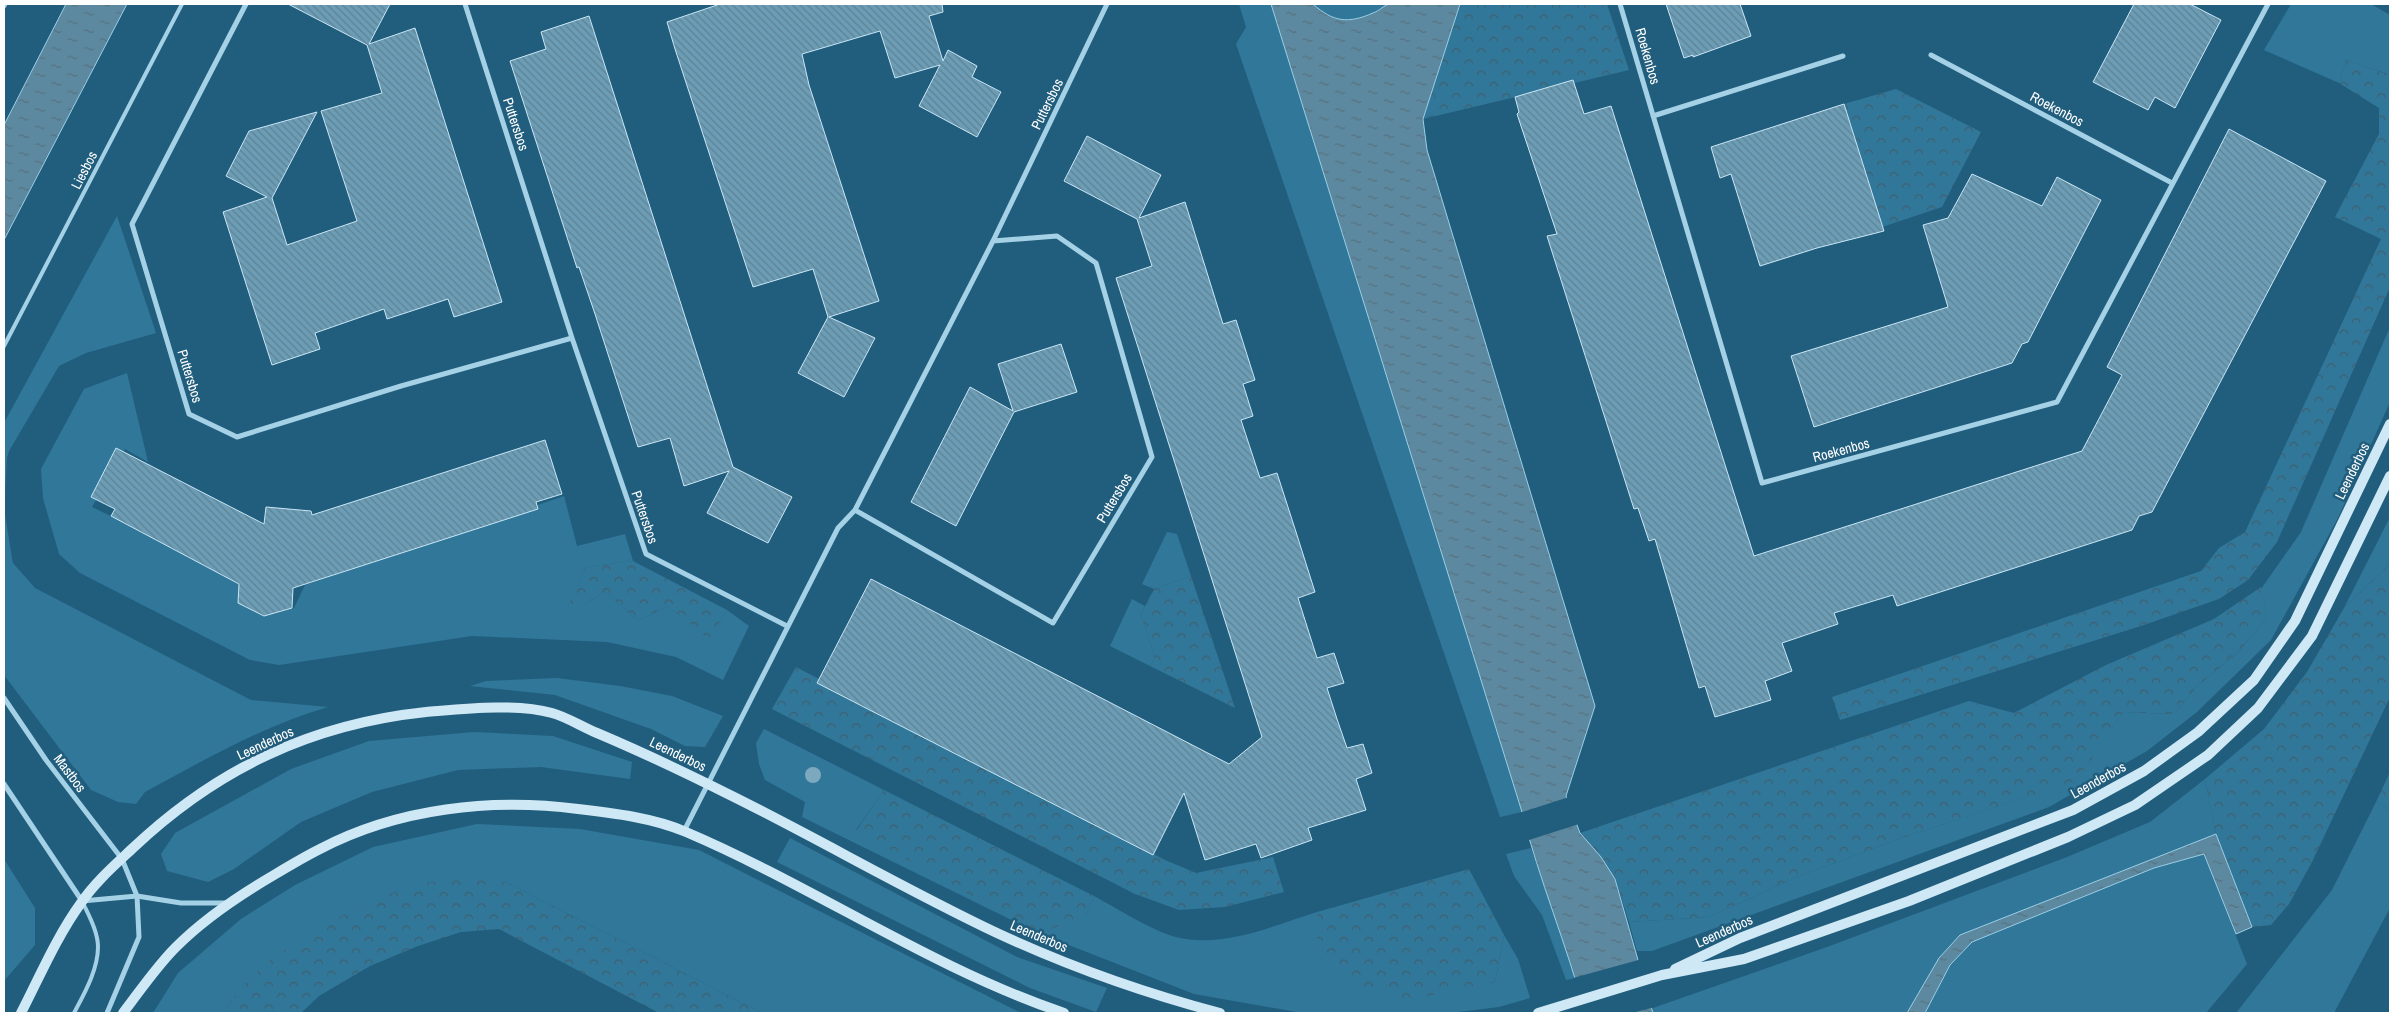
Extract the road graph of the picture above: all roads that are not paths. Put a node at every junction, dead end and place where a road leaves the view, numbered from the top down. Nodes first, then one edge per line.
1 (182, 4) edge
2 (246, 4) edge
3 (465, 4) edge
4 (1107, 4) edge
5 (1620, 4) edge
6 (2268, 4) edge
7 (1931, 55) dead end
8 (1843, 56) dead end
9 (1653, 116) junction
10 (2172, 183) junction
11 (993, 241) junction
12 (572, 338) junction
13 (4, 346) edge
14 (2390, 424) edge
15 (2390, 476) edge
16 (855, 510) junction
17 (787, 626) junction
18 (4, 698) edge
19 (4, 784) edge
20 (707, 784) junction
21 (684, 831) junction
22 (122, 859) junction
23 (137, 896) junction
24 (82, 901) junction
25 (226, 904) junction
26 (1662, 975) junction
27 (1197, 1010) edge
28 (21, 1013) edge
29 (74, 1013) edge
30 (108, 1013) edge
31 (123, 1013) edge
32 (1064, 1013) edge
33 (1220, 1013) edge
34 (1538, 1013) edge

1 - 13 lane, Liesbos
2 - 12 street, Puttersbos
3 - 12 street, Puttersbos
4 - 11 street, Puttersbos
5 - 9 street, Roekenbos
6 - 10 street, Roekenbos
7 - 10 street, Roekenbos
8 - 9 street
9 - 10 street, Roekenbos
11 - 16 street, Puttersbos
11 - 16 street, Puttersbos
12 - 17 street, Puttersbos
14 - 26 main road, Leenderbos
15 - 26 main road, Leenderbos
16 - 17 street, Puttersbos
17 - 20 street, Puttersbos
18 - 22 street, Mastbos
19 - 24 street
20 - 21 street, Puttersbos
20 - 22 main road, Leenderbos
20 - 27 main road, Leenderbos
21 - 25 main road
21 - 32 main road
22 - 23 street
22 - 24 main road, Leenderbos
23 - 24 street
23 - 25 street
23 - 30 street
24 - 28 main road, Leenderbos
24 - 29 lane
25 - 31 main road
26 - 34 main road, Leenderbos
27 - 33 main road, Leenderbos

